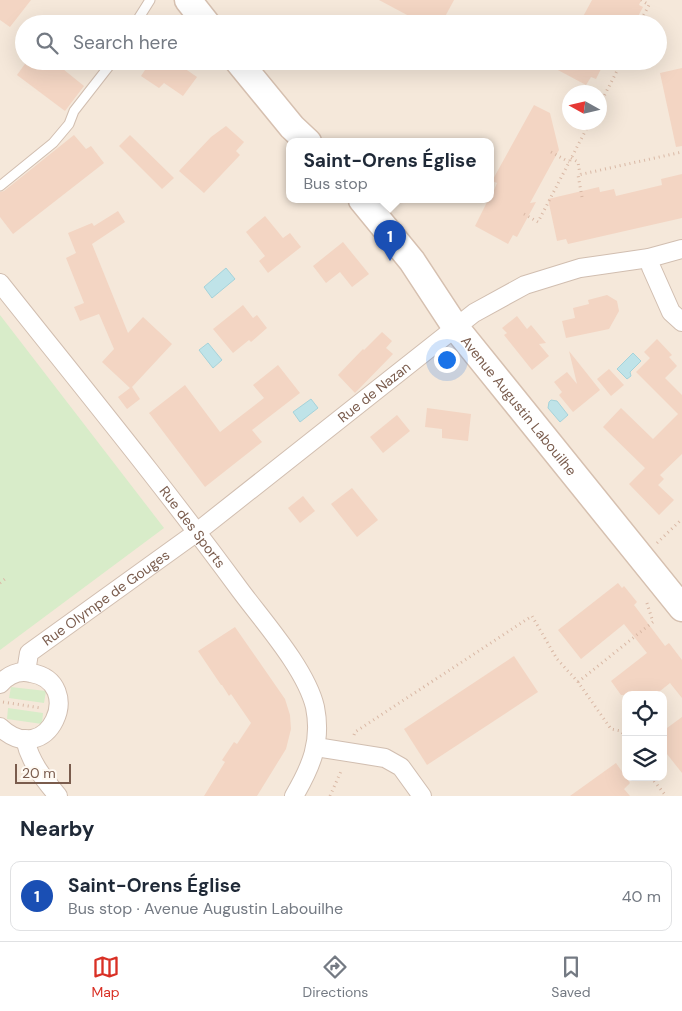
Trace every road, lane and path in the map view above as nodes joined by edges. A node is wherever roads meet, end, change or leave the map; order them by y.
1 (150, 0) edge
2 (188, 0) edge
3 (641, 0) edge
4 (141, 15) edge
5 (200, 15) edge
6 (644, 15) edge
7 (106, 70) edge
8 (245, 70) edge
9 (617, 70) edge
10 (607, 90) edge
11 (586, 130) edge
12 (303, 138) edge
13 (551, 152) dead end
14 (682, 152) edge
15 (570, 160) junction
16 (580, 174) junction
17 (0, 186) edge
18 (582, 197) dead end
19 (364, 203) edge
20 (524, 214) dead end
21 (682, 249) edge
22 (649, 258) junction
23 (0, 283) edge
24 (682, 322) edge
25 (456, 328) junction
26 (682, 519) edge
27 (197, 532) junction
28 (665, 536) dead end
29 (652, 571) junction
30 (5, 579) dead end
31 (0, 583) edge
32 (682, 608) edge
33 (26, 672) junction
34 (578, 682) junction
35 (0, 684) edge
36 (0, 701) edge
37 (59, 711) junction
38 (0, 726) edge
39 (625, 736) edge
40 (25, 739) junction
41 (316, 747) junction
42 (350, 752) junction
43 (654, 781) edge
44 (58, 796) edge
45 (294, 796) edge
46 (330, 796) edge
47 (422, 796) edge
48 (666, 796) edge

1 - 4 lane
2 - 5 street
3 - 6 path
7 - 17 lane
8 - 12 street
9 - 10 path
11 - 15 path
13 - 15 path
14 - 16 path
15 - 16 path
15 - 20 path
16 - 18 path
19 - 25 street, Avenue Augustin Labouilhe
21 - 22 street, Rue de Nazan
22 - 24 street
22 - 25 street, Rue de Nazan
23 - 27 street, Rue des Sports
25 - 27 street, Rue de Nazan
25 - 29 street, Avenue Augustin Labouilhe
26 - 28 path
27 - 33 street, Rue Olympe de Gouges
27 - 41 street, Rue des Sports
29 - 32 street, Avenue Augustin Labouilhe
29 - 34 path
30 - 31 path
33 - 35 street
33 - 37 street
34 - 39 path
34 - 42 path
36 - 37 path
37 - 40 street
38 - 40 street
40 - 44 street
41 - 42 street
41 - 45 street, Rue des Sports
42 - 46 path
42 - 47 street
43 - 48 path

